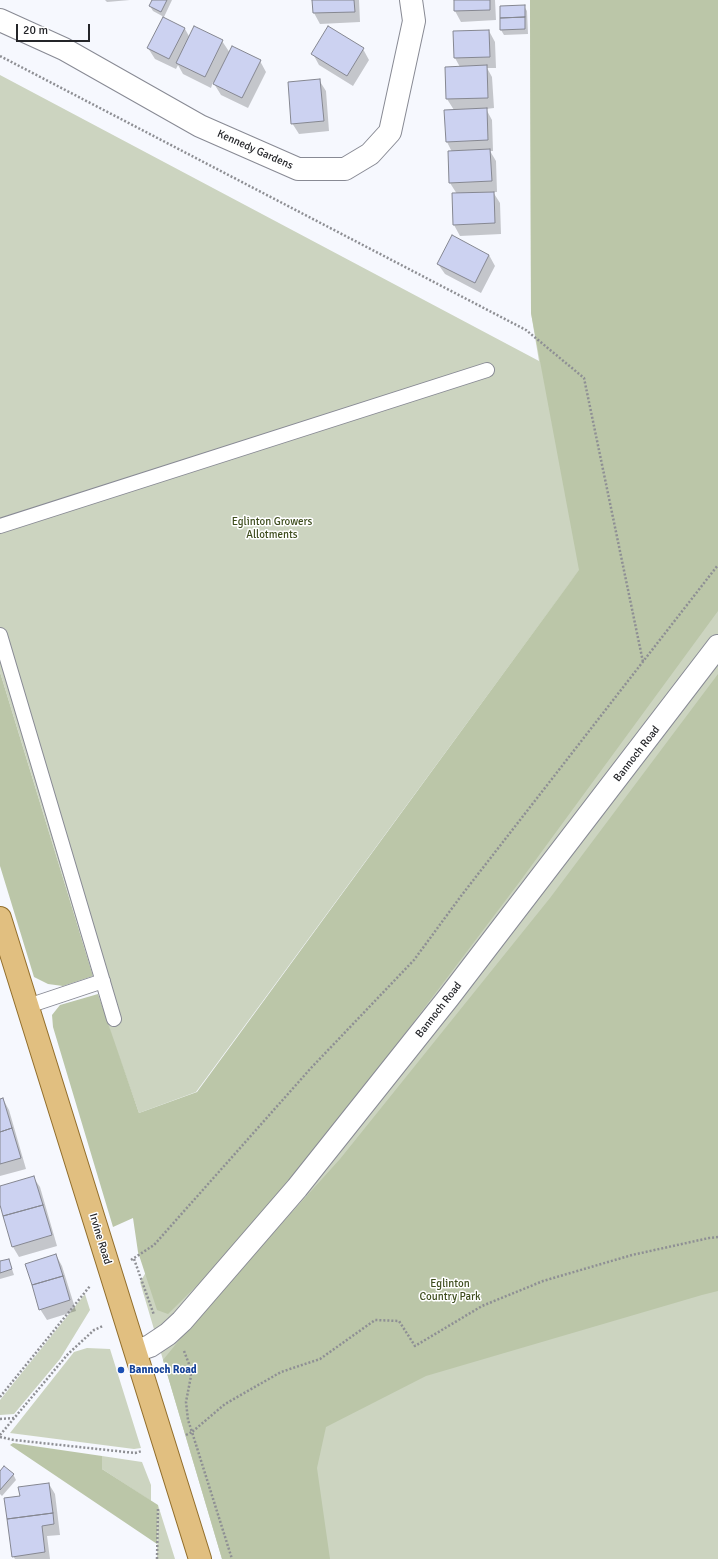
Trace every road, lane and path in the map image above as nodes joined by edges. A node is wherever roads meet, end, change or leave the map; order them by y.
1 (411, 0) edge
2 (0, 20) edge
3 (0, 56) edge
4 (487, 370) dead end
5 (0, 526) edge
6 (718, 565) edge
7 (0, 634) edge
8 (718, 646) edge
9 (643, 662) junction
10 (0, 918) edge
11 (103, 981) junction
12 (28, 1006) junction
13 (114, 1019) dead end
14 (718, 1237) edge
15 (110, 1270) junction
16 (125, 1316) junction
17 (136, 1351) junction
18 (0, 1397) edge
19 (15, 1418) junction
20 (0, 1419) edge
21 (192, 1432) junction
22 (0, 1436) edge
23 (165, 1442) junction
24 (200, 1559) edge
25 (232, 1559) edge

1 - 2 street, Kennedy Gardens
3 - 9 path
4 - 5 lane
6 - 9 path
7 - 11 lane
8 - 17 street, Bannoch Road
9 - 15 path
10 - 12 main road, Irvine Road
11 - 12 lane
11 - 13 lane
12 - 15 main road, Irvine Road
14 - 21 path
15 - 16 main road, Irvine Road
15 - 18 path
16 - 17 main road, Irvine Road
16 - 19 path
17 - 23 main road, Irvine Road
19 - 20 path
19 - 22 path
21 - 23 path
21 - 25 path
22 - 23 path
23 - 24 main road, Irvine Road

